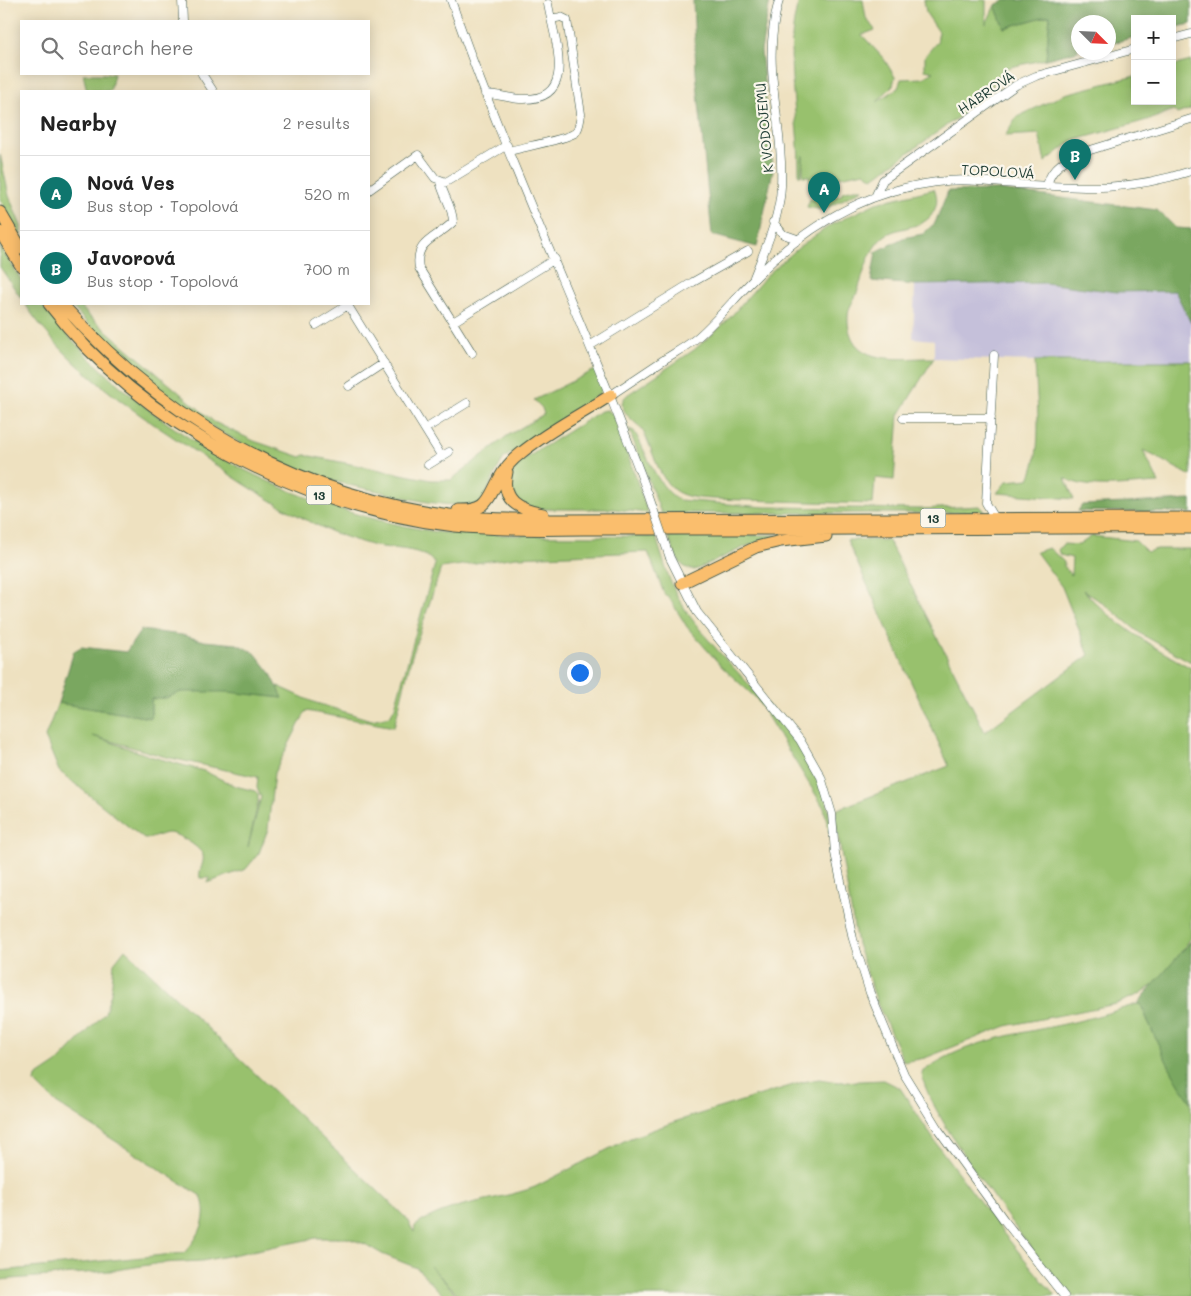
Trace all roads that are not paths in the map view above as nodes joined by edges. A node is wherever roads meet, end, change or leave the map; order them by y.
1 (182, 0) edge
2 (451, 0) edge
3 (779, 0) edge
4 (548, 4) dead end
5 (550, 18) junction
6 (183, 20) edge
7 (1191, 34) edge
8 (1176, 38) edge
9 (1131, 50) edge
10 (203, 75) edge
11 (212, 90) edge
12 (486, 94) junction
13 (1191, 119) edge
14 (508, 148) junction
15 (1191, 171) edge
16 (440, 181) junction
17 (1047, 186) junction
18 (370, 189) edge
19 (875, 197) junction
20 (0, 212) edge
21 (773, 222) junction
22 (0, 232) edge
23 (796, 239) junction
24 (20, 246) edge
25 (748, 251) dead end
26 (555, 259) junction
27 (20, 264) edge
28 (753, 280) junction
29 (50, 305) edge
30 (63, 305) edge
31 (346, 305) edge
32 (348, 305) edge
33 (453, 322) junction
34 (316, 325) dead end
35 (591, 345) junction
36 (472, 353) dead end
37 (994, 354) dead end
38 (384, 364) junction
39 (349, 386) dead end
40 (611, 395) junction
41 (467, 403) dead end
42 (903, 418) dead end
43 (991, 418) junction
44 (425, 429) junction
45 (428, 466) dead end
46 (508, 467) junction
47 (322, 485) junction
48 (995, 518) junction
49 (1191, 518) edge
50 (642, 519) junction
51 (1191, 528) edge
52 (874, 530) junction
53 (682, 583) junction
54 (1064, 1296) edge

1 - 6 street
2 - 12 street
3 - 21 street, K VODOJEMU
4 - 5 street
5 - 12 street
5 - 14 street
7 - 8 street
9 - 19 street, HABROVÁ
10 - 11 street
12 - 14 street
13 - 17 street
14 - 16 street
14 - 26 street
15 - 17 street, TOPOLOVÁ
16 - 18 street
16 - 33 street
17 - 19 street, TOPOLOVÁ
19 - 23 street, TOPOLOVÁ
20 - 24 highway
21 - 23 street
21 - 28 street, K VODOJEMU
22 - 27 highway
23 - 28 street, TOPOLOVÁ
25 - 35 street
26 - 33 street
26 - 35 street
28 - 40 street, TOPOLOVÁ
29 - 52 highway, 13
30 - 47 highway, 13
31 - 34 street
32 - 38 street
33 - 36 street
35 - 40 street
37 - 43 street
38 - 39 street
38 - 44 street
40 - 46 highway
40 - 53 street, bridge
41 - 44 street
42 - 43 street
43 - 48 street
44 - 45 street
46 - 47 highway
46 - 50 highway
47 - 50 highway, 13
48 - 49 highway, 13
48 - 50 highway, 13
51 - 52 highway, 13
52 - 53 highway
53 - 54 street

